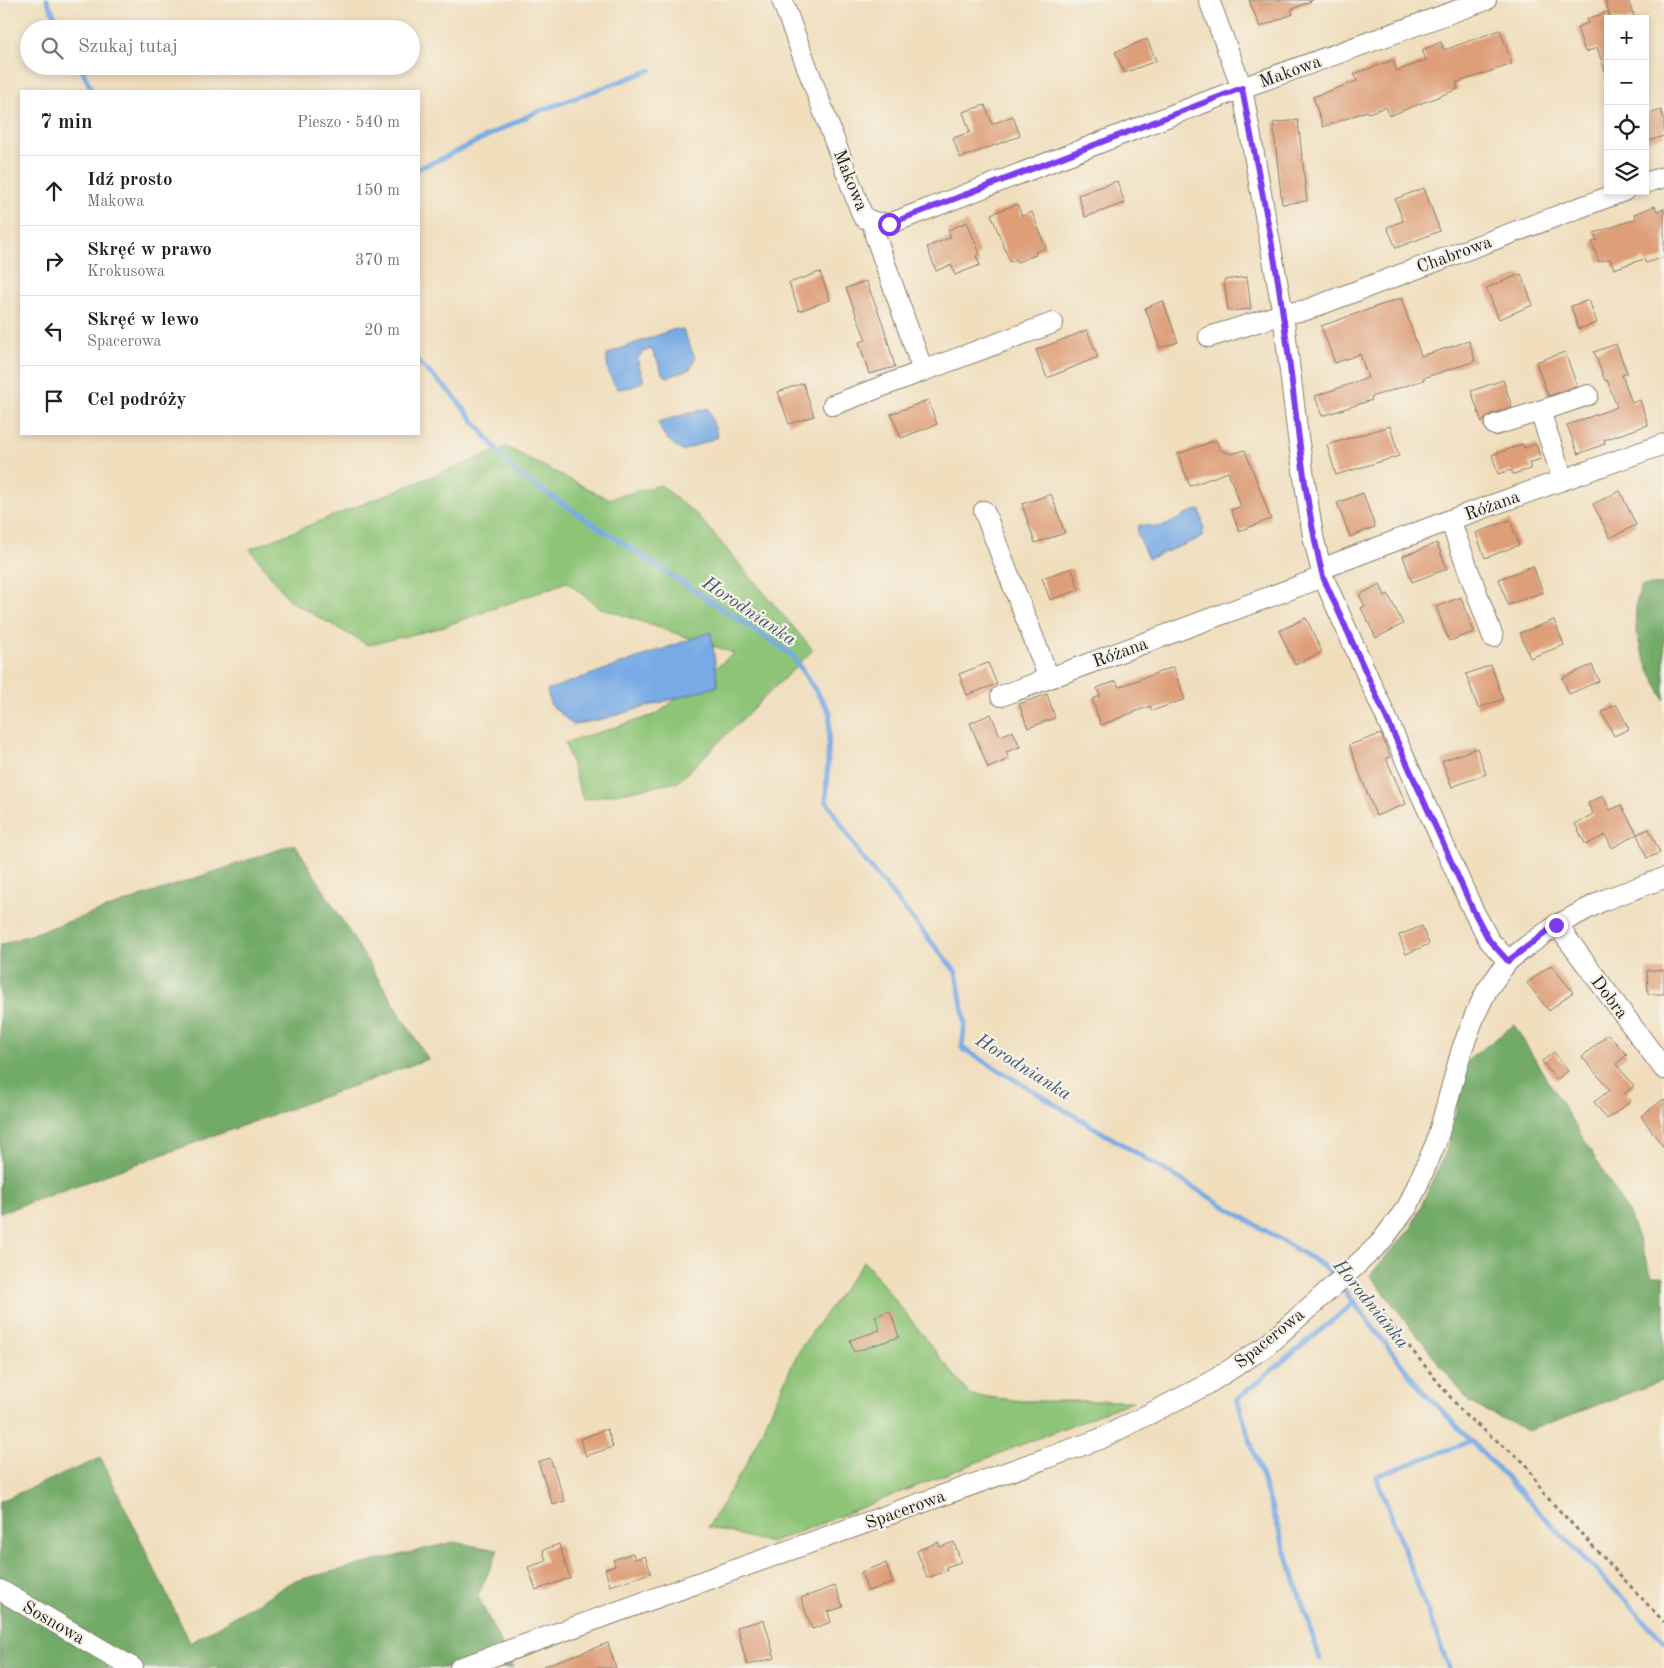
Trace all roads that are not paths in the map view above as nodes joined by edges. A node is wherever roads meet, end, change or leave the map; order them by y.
1 (782, 0) edge
2 (1209, 0) edge
3 (1486, 0) edge
4 (1242, 88) junction
5 (1664, 176) edge
6 (1649, 182) edge
7 (1613, 195) edge
8 (873, 222) junction
9 (1283, 314) junction
10 (1053, 324) dead end
11 (1209, 337) dead end
12 (923, 371) junction
13 (1588, 395) dead end
14 (833, 405) dead end
15 (1540, 411) junction
16 (1495, 425) dead end
17 (1664, 444) edge
18 (1563, 480) junction
19 (984, 511) dead end
20 (1450, 520) junction
21 (1322, 573) junction
22 (1493, 637) dead end
23 (1049, 678) junction
24 (1001, 696) dead end
25 (1664, 878) edge
26 (1556, 925) junction
27 (1508, 961) junction
28 (1664, 1069) edge
29 (0, 1590) edge
30 (133, 1668) edge
31 (460, 1668) edge

1 - 8 street, Makowa
2 - 4 street
3 - 4 street, Makowa
4 - 8 street, Makowa
4 - 9 street
5 - 6 street
7 - 9 street, Chabrowa
8 - 12 street
9 - 11 street, Chabrowa
9 - 21 street
10 - 12 street
12 - 14 street
13 - 15 street
15 - 16 street
15 - 18 street
17 - 18 street, Różana
18 - 20 street, Różana
19 - 23 street
20 - 21 street, Różana
20 - 22 street
21 - 23 street, Różana
21 - 27 street
23 - 24 street, Różana
25 - 26 street
26 - 27 street
26 - 28 street, Dobra
27 - 31 street, Spacerowa
29 - 30 street, Sosnowa

